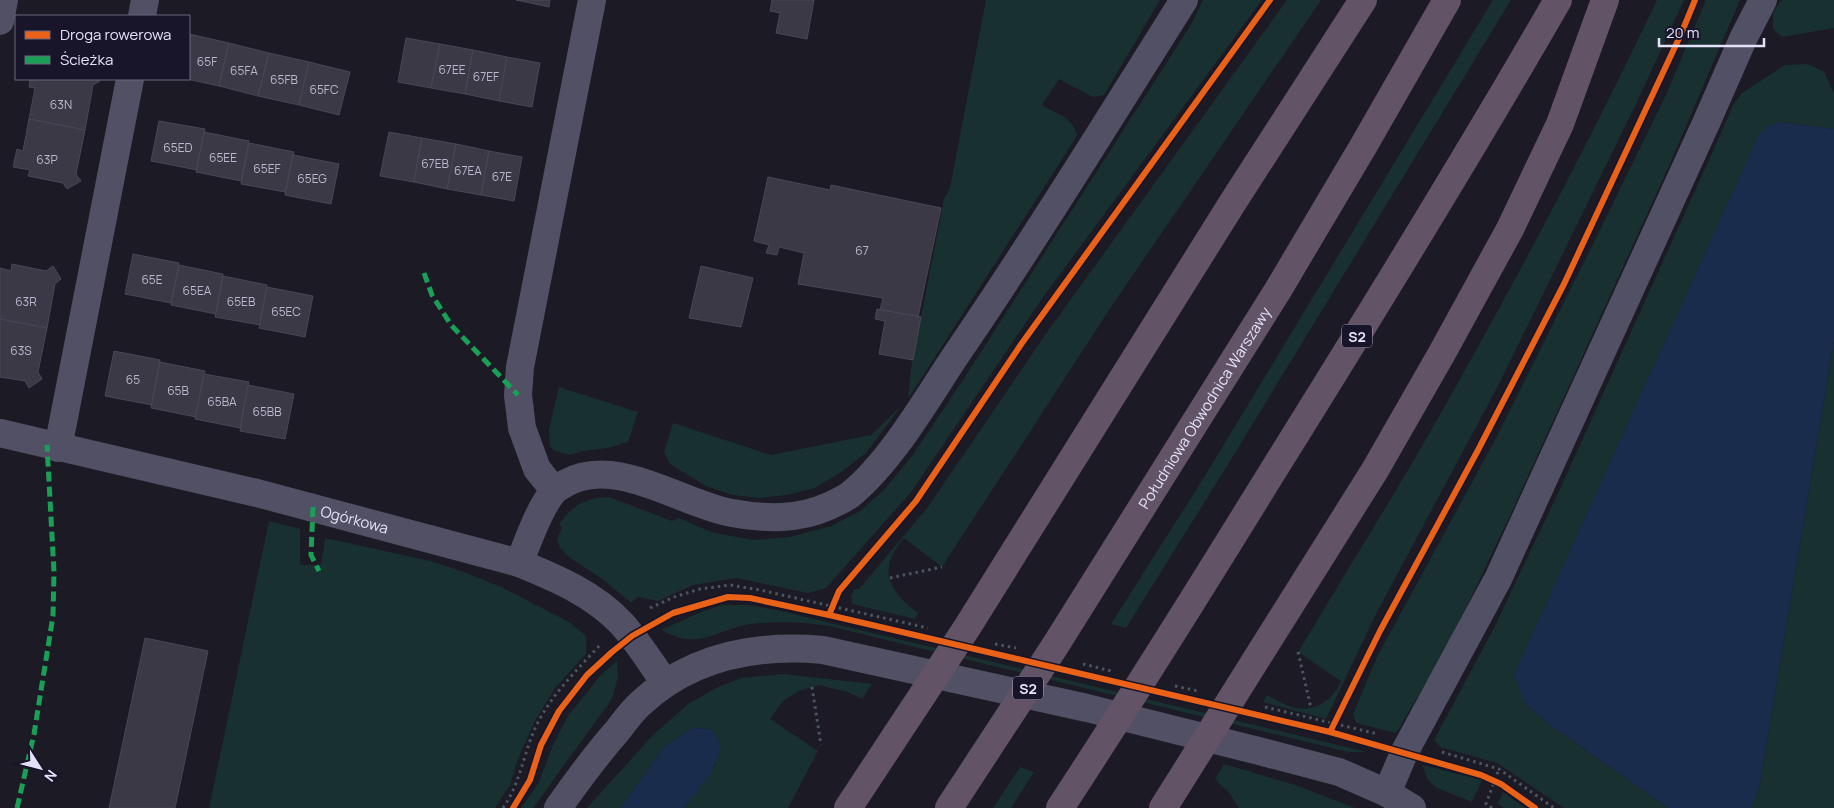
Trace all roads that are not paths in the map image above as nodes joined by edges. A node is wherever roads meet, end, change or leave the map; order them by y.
1 (4, 0) edge
2 (145, 0) edge
3 (592, 0) edge
4 (1184, 0) edge
5 (1363, 0) edge
6 (1447, 0) edge
7 (1558, 0) edge
8 (1606, 0) edge
9 (1763, 0) edge
10 (142, 15) edge
11 (0, 21) edge
12 (130, 80) edge
13 (0, 433) edge
14 (58, 448) junction
15 (554, 490) junction
16 (519, 563) junction
17 (665, 683) junction
18 (1387, 793) junction
19 (558, 808) edge
20 (848, 808) edge
21 (949, 808) edge
22 (1060, 808) edge
23 (1163, 808) edge
24 (1412, 808) edge

1 - 11 street
2 - 10 street
3 - 15 street
4 - 15 street
5 - 20 highway
6 - 21 highway, Południowa Obwodnica Warszawy / S2
7 - 22 highway, S2
8 - 23 highway
9 - 18 street
12 - 14 street
13 - 14 street, Ogórkowa
14 - 16 street, Ogórkowa
15 - 16 street
16 - 17 street, Ogórkowa
17 - 18 street
17 - 19 street
18 - 24 street

